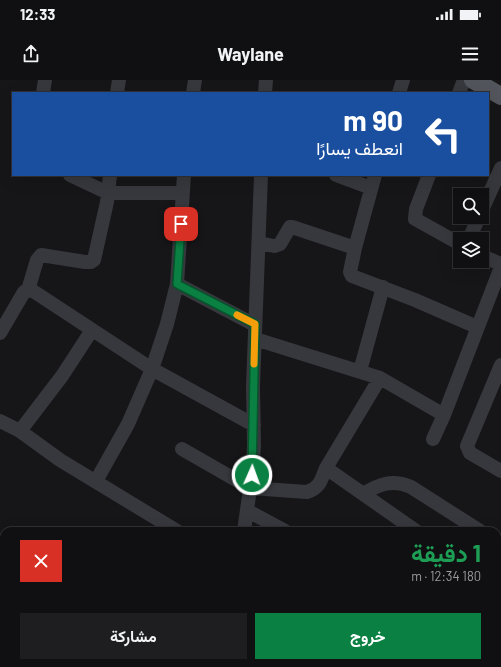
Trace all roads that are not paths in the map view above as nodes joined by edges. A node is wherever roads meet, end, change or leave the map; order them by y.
1 (45, 80) edge
2 (119, 80) edge
3 (194, 80) edge
4 (266, 80) edge
5 (403, 80) edge
6 (464, 80) edge
7 (473, 80) edge
8 (43, 92) edge
9 (117, 92) edge
10 (193, 92) edge
11 (265, 92) edge
12 (399, 92) edge
13 (459, 92) edge
14 (501, 96) edge
15 (501, 168) edge
16 (72, 176) edge
17 (110, 176) edge
18 (184, 176) edge
19 (261, 176) edge
20 (342, 176) edge
21 (429, 176) edge
22 (373, 181) edge
23 (108, 192) junction
24 (182, 194) junction
25 (489, 195) edge
26 (453, 240) edge
27 (259, 243) junction
28 (355, 248) junction
29 (489, 260) edge
30 (501, 266) edge
31 (177, 284) junction
32 (383, 287) junction
33 (28, 290) junction
34 (255, 324) junction
35 (477, 327) junction
36 (92, 330) junction
37 (0, 332) edge
38 (255, 339) junction
39 (501, 365) edge
40 (152, 369) junction
41 (360, 371) junction
42 (380, 378) junction
43 (444, 415) junction
44 (0, 421) edge
45 (254, 425) junction
46 (20, 431) junction
47 (433, 439) dead end
48 (182, 449) dead end
49 (499, 467) edge
50 (326, 468) junction
51 (96, 481) junction
52 (250, 488) junction
53 (363, 494) junction
54 (248, 511) junction
55 (171, 527) edge
56 (245, 527) edge
57 (278, 527) edge
58 (410, 527) edge
59 (474, 527) edge

1 - 8 street
2 - 9 street
3 - 10 street
4 - 11 street
5 - 12 street
6 - 13 street
7 - 14 main road
15 - 25 street
16 - 23 street
17 - 23 street
18 - 24 street
19 - 27 street
20 - 22 street
21 - 26 street
22 - 28 street
23 - 24 street
23 - 33 street
24 - 31 street
27 - 28 street
27 - 34 street
28 - 32 street
29 - 30 street
30 - 35 street
31 - 34 street
31 - 40 street
32 - 35 street
32 - 41 street
33 - 36 street
33 - 37 street
34 - 38 street
35 - 43 street
36 - 40 street
36 - 46 street
38 - 41 street
38 - 45 street
39 - 49 street
40 - 45 street
40 - 51 street
41 - 42 street
42 - 43 street
42 - 50 street
43 - 47 street
44 - 46 street
45 - 52 street
46 - 51 street
48 - 52 street
50 - 52 street
50 - 53 street
51 - 55 street
52 - 54 street
53 - 58 street
53 - 59 street
54 - 56 street
54 - 57 street

